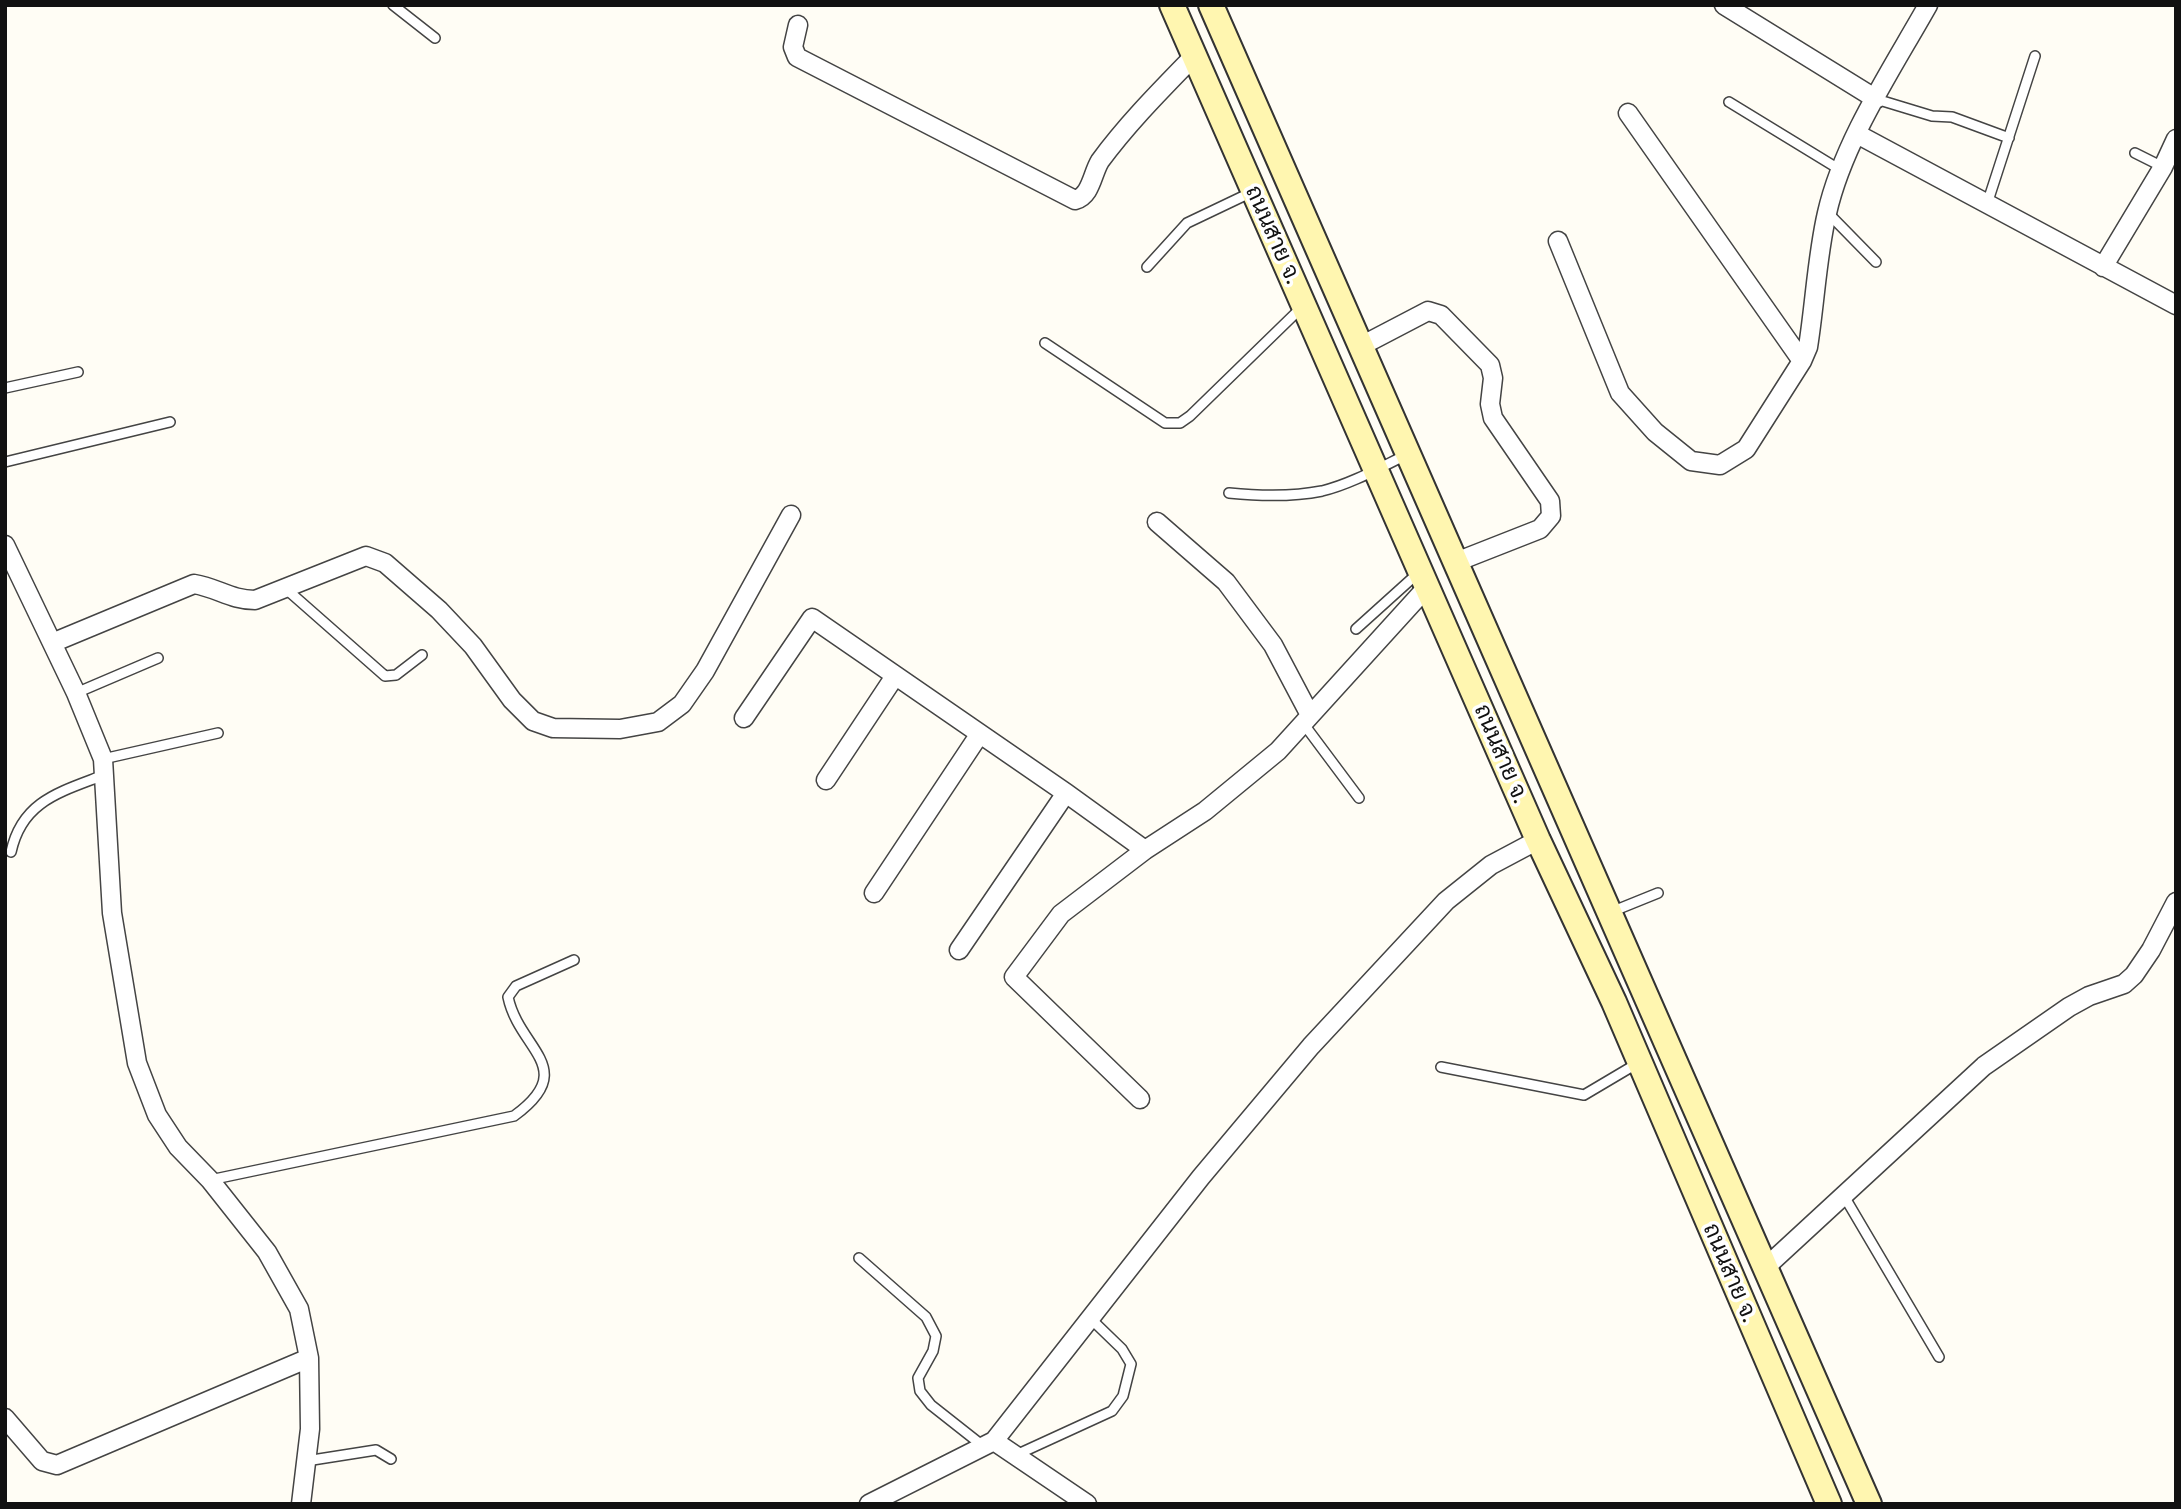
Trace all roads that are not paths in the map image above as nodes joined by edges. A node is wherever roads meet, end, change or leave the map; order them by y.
1 (393, 5) edge
2 (1172, 5) edge
3 (1211, 5) edge
4 (1724, 5) edge
5 (1928, 5) edge
6 (798, 25) dead end
7 (435, 38) dead end
8 (1194, 56) junction
9 (2035, 56) dead end
10 (1876, 99) junction
11 (1729, 102) dead end
12 (1628, 113) dead end
13 (1857, 134) junction
14 (2009, 138) junction
15 (2176, 139) edge
16 (2135, 153) dead end
17 (2163, 167) junction
18 (1842, 171) junction
19 (1254, 191) junction
20 (1986, 204) junction
21 (1827, 212) junction
22 (1558, 241) dead end
23 (1876, 262) dead end
24 (1147, 267) dead end
25 (2102, 267) junction
26 (1304, 305) junction
27 (2176, 305) edge
28 (1045, 343) dead end
29 (1361, 346) junction
30 (1802, 361) junction
31 (78, 372) dead end
32 (5, 388) edge
33 (170, 422) dead end
34 (1409, 453) junction
35 (5, 462) edge
36 (1377, 470) junction
37 (1229, 493) dead end
38 (791, 515) dead end
39 (1157, 522) dead end
40 (5, 545) edge
41 (1456, 562) junction
42 (1424, 578) junction
43 (285, 588) junction
44 (1356, 629) dead end
45 (52, 643) junction
46 (422, 655) dead end
47 (158, 658) dead end
48 (895, 676) junction
49 (76, 693) junction
50 (744, 718) dead end
51 (1307, 719) junction
52 (218, 733) dead end
53 (979, 735) junction
54 (104, 767) junction
55 (826, 780) dead end
56 (1066, 793) junction
57 (1359, 798) dead end
58 (1538, 840) junction
59 (1144, 850) junction
60 (11, 852) dead end
61 (874, 893) dead end
62 (1658, 893) dead end
63 (2176, 902) edge
64 (1611, 912) junction
65 (959, 950) dead end
66 (575, 960) dead end
67 (1639, 1062) junction
68 (1441, 1067) dead end
69 (1140, 1099) dead end
70 (211, 1180) junction
71 (1844, 1196) junction
72 (859, 1258) dead end
73 (1766, 1267) junction
74 (1090, 1318) junction
75 (1939, 1357) dead end
76 (309, 1358) junction
77 (5, 1418) edge
78 (988, 1443) junction
79 (1016, 1455) junction
80 (391, 1459) dead end
81 (306, 1461) junction
82 (301, 1504) edge
83 (869, 1504) edge
84 (1087, 1504) edge
85 (1829, 1504) edge
86 (1869, 1504) edge

1 - 7 lane
2 - 8 main road, ถนนสาย จ.
3 - 29 main road, ถนนสาย จ.
4 - 10 street
5 - 10 street
6 - 8 street
8 - 19 main road, ถนนสาย จ.
9 - 14 lane
10 - 13 street
10 - 14 lane
11 - 18 lane
12 - 30 street
13 - 18 street
13 - 20 street
14 - 20 lane
15 - 17 street
16 - 17 lane
17 - 25 street
18 - 21 street
19 - 24 lane
19 - 26 main road, ถนนสาย จ.
20 - 25 street
21 - 23 lane
21 - 30 street
22 - 30 street
25 - 27 street
26 - 28 lane
26 - 36 main road, ถนนสาย จ.
29 - 34 main road, ถนนสาย จ.
29 - 41 street
31 - 32 lane
33 - 35 lane
34 - 36 lane
34 - 41 main road, ถนนสาย จ.
36 - 37 lane
36 - 42 main road, ถนนสาย จ.
38 - 43 street
39 - 51 street
40 - 45 street
41 - 64 main road, ถนนสาย จ.
42 - 44 lane
42 - 51 street
42 - 58 main road, ถนนสาย จ.
43 - 45 street
43 - 46 lane
45 - 49 street
47 - 49 lane
48 - 50 street
48 - 53 street
48 - 55 street
49 - 54 street
51 - 57 lane
51 - 59 street
52 - 54 lane
53 - 56 street
53 - 61 street
54 - 60 lane
54 - 70 street
56 - 59 street
56 - 65 street
58 - 67 main road, ถนนสาย จ.
58 - 74 street
59 - 69 street
62 - 64 lane
63 - 71 street
64 - 73 main road, ถนนสาย จ.
66 - 70 lane
67 - 68 lane
67 - 85 main road, ถนนสาย จ.
70 - 76 street
71 - 73 street
71 - 75 lane
72 - 78 lane
73 - 86 main road, ถนนสาย จ.
74 - 78 street
74 - 79 lane
76 - 77 street
76 - 81 street
78 - 79 street
78 - 83 street
79 - 84 street
80 - 81 lane
81 - 82 street

